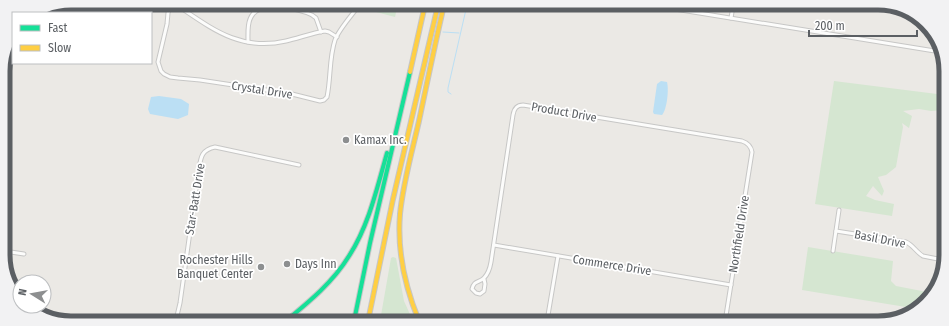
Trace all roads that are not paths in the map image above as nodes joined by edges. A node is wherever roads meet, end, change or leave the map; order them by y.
1 (169, 10) edge
2 (184, 10) edge
3 (258, 10) edge
4 (293, 10) edge
5 (356, 10) edge
6 (424, 10) edge
7 (437, 10) edge
8 (443, 10) edge
9 (677, 10) edge
10 (732, 10) edge
11 (731, 18) junction
12 (320, 32) junction
13 (337, 37) junction
14 (248, 42) junction
15 (935, 51) edge
16 (399, 114) junction
17 (749, 145) joint
18 (299, 164) dead end
19 (839, 210) dead end
20 (836, 231) junction
21 (494, 245) junction
22 (833, 251) dead end
23 (10, 253) edge
24 (24, 254) dead end
25 (558, 256) junction
26 (938, 259) edge
27 (484, 278) junction
28 (731, 285) junction
29 (177, 316) edge
30 (292, 316) edge
31 (355, 316) edge
32 (369, 316) edge
33 (418, 316) edge
34 (549, 316) edge
35 (726, 316) edge

1 - 13 street, Crystal Drive
2 - 14 street
3 - 14 street
4 - 12 street
5 - 13 street
6 - 16 highway
7 - 32 highway
8 - 33 highway
9 - 11 street
10 - 11 street
11 - 15 street
12 - 13 street
12 - 14 street
16 - 30 highway
16 - 31 highway
17 - 21 street, Product Drive
17 - 28 street, Northfield Drive
18 - 29 street, Star-Batt Drive
19 - 20 street
20 - 22 street
20 - 26 street, Basil Drive
21 - 25 street, Commerce Drive
21 - 27 street
23 - 24 street
25 - 28 street, Commerce Drive
25 - 34 street
27 - 27 street
28 - 35 street, Northfield Drive

